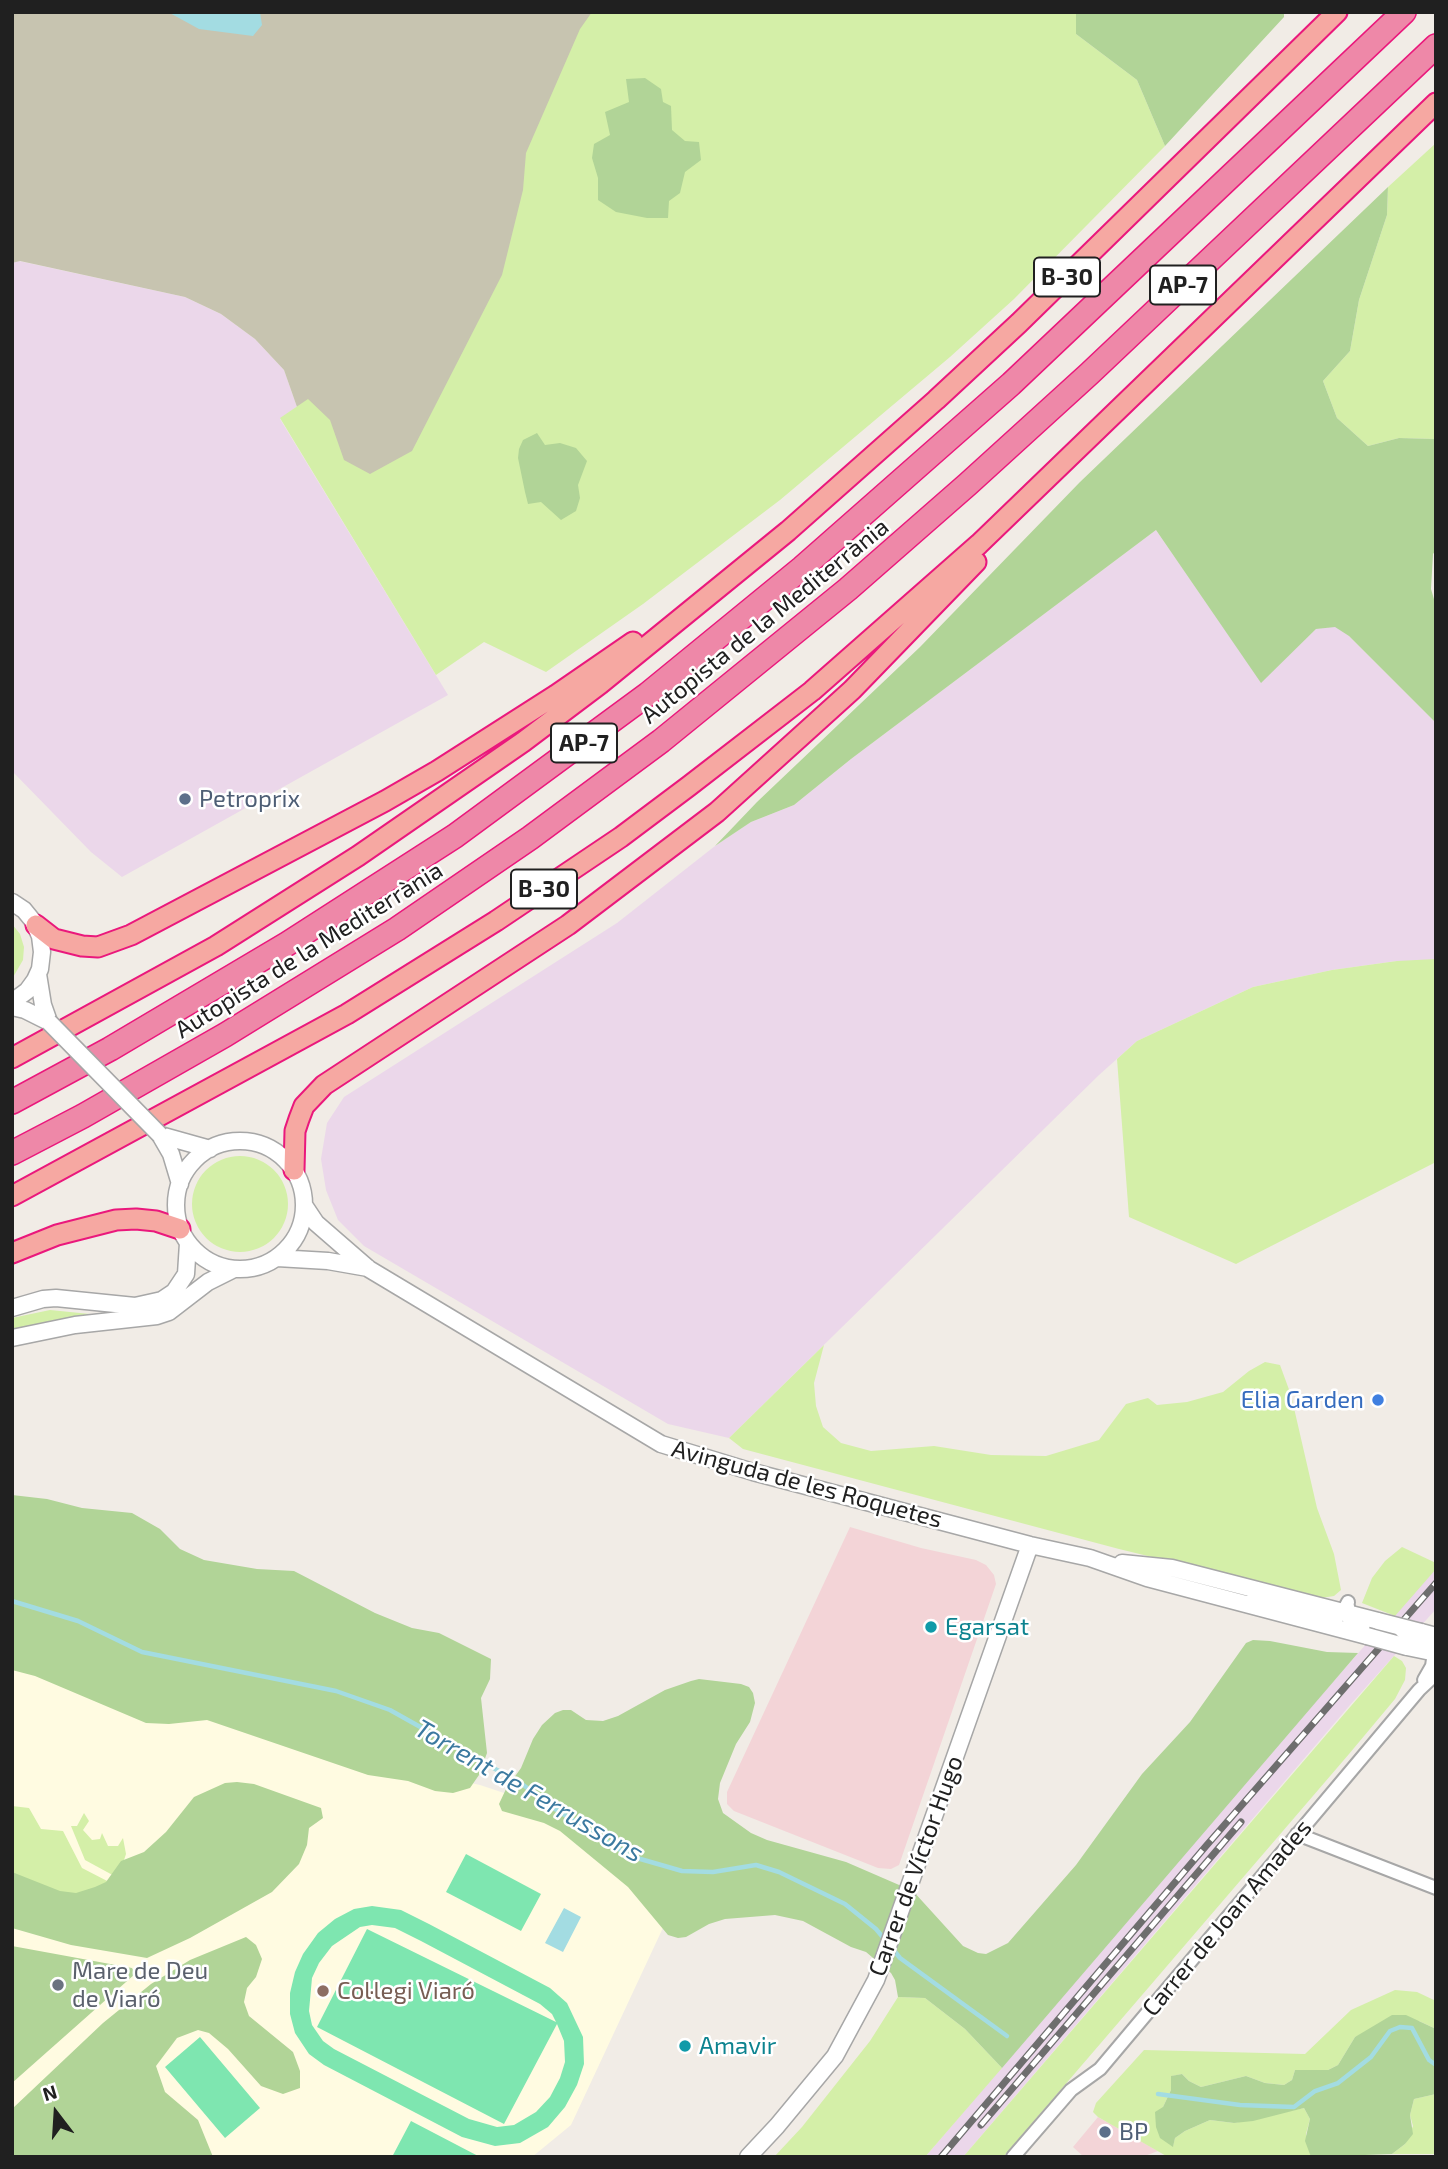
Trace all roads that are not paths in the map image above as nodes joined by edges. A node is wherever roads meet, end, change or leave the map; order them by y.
1 (1336, 12) edge
2 (1404, 12) edge
3 (1436, 46) edge
4 (1436, 103) edge
5 (1021, 504) junction
6 (788, 531) junction
7 (12, 902) edge
8 (36, 925) junction
9 (38, 974) junction
10 (12, 1004) edge
11 (49, 1023) junction
12 (12, 1058) edge
13 (12, 1102) edge
14 (160, 1135) junction
15 (210, 1149) junction
16 (12, 1153) edge
17 (294, 1170) junction
18 (180, 1184) junction
19 (12, 1196) edge
20 (304, 1205) junction
21 (184, 1236) junction
22 (12, 1253) edge
23 (277, 1258) junction
24 (234, 1269) junction
25 (369, 1269) junction
26 (12, 1308) edge
27 (12, 1338) edge
28 (1030, 1545) junction
29 (1099, 1561) junction
30 (1241, 1603) junction
31 (1345, 1613) junction
32 (1371, 1629) junction
33 (1420, 1639) edge
34 (1435, 1653) edge
35 (1436, 1674) edge
36 (1419, 1690) junction
37 (1297, 1834) junction
38 (1436, 1888) edge
39 (1028, 2139) junction
40 (748, 2157) edge
41 (1013, 2157) edge
42 (1022, 2157) edge

1 - 6 highway, B-30
2 - 13 highway, Autopista de la Mediterrània / AP-7
3 - 16 highway, Autopista de la Mediterrània / AP-7
4 - 5 highway, B-30
5 - 17 highway
5 - 19 highway, B-30
6 - 8 highway, B-30
6 - 12 highway, B-30
7 - 8 street
8 - 9 street
9 - 10 street
9 - 11 street
10 - 11 street
11 - 14 street, bridge
14 - 15 street
14 - 18 street
15 - 17 street
15 - 18 street
17 - 20 street
18 - 21 street
20 - 23 street
20 - 25 street, Avinguda de les Roquetes
21 - 22 highway
21 - 24 street
21 - 26 street
23 - 24 street
23 - 25 street, Avinguda de les Roquetes
24 - 27 street
25 - 28 street, Avinguda de les Roquetes
28 - 29 street, Avinguda de les Roquetes
28 - 40 street, Carrer de Víctor Hugo
29 - 30 street, Avinguda de les Roquetes
29 - 31 street
30 - 31 street, Avinguda de les Roquetes
30 - 32 street, Avinguda de les Roquetes
31 - 32 street
32 - 33 street, Avinguda de les Roquetes, bridge
32 - 33 street, Avinguda de les Roquetes, bridge
33 - 34 street, Avinguda de les Roquetes
34 - 36 street, Carrer de Joan Amades
35 - 36 street, Carrer de Joan Amades
36 - 37 street, Carrer de Joan Amades
37 - 38 street
37 - 39 street, Carrer de Joan Amades
39 - 41 street, Carrer de Joan Amades
39 - 42 street, Carrer de Joan Amades

